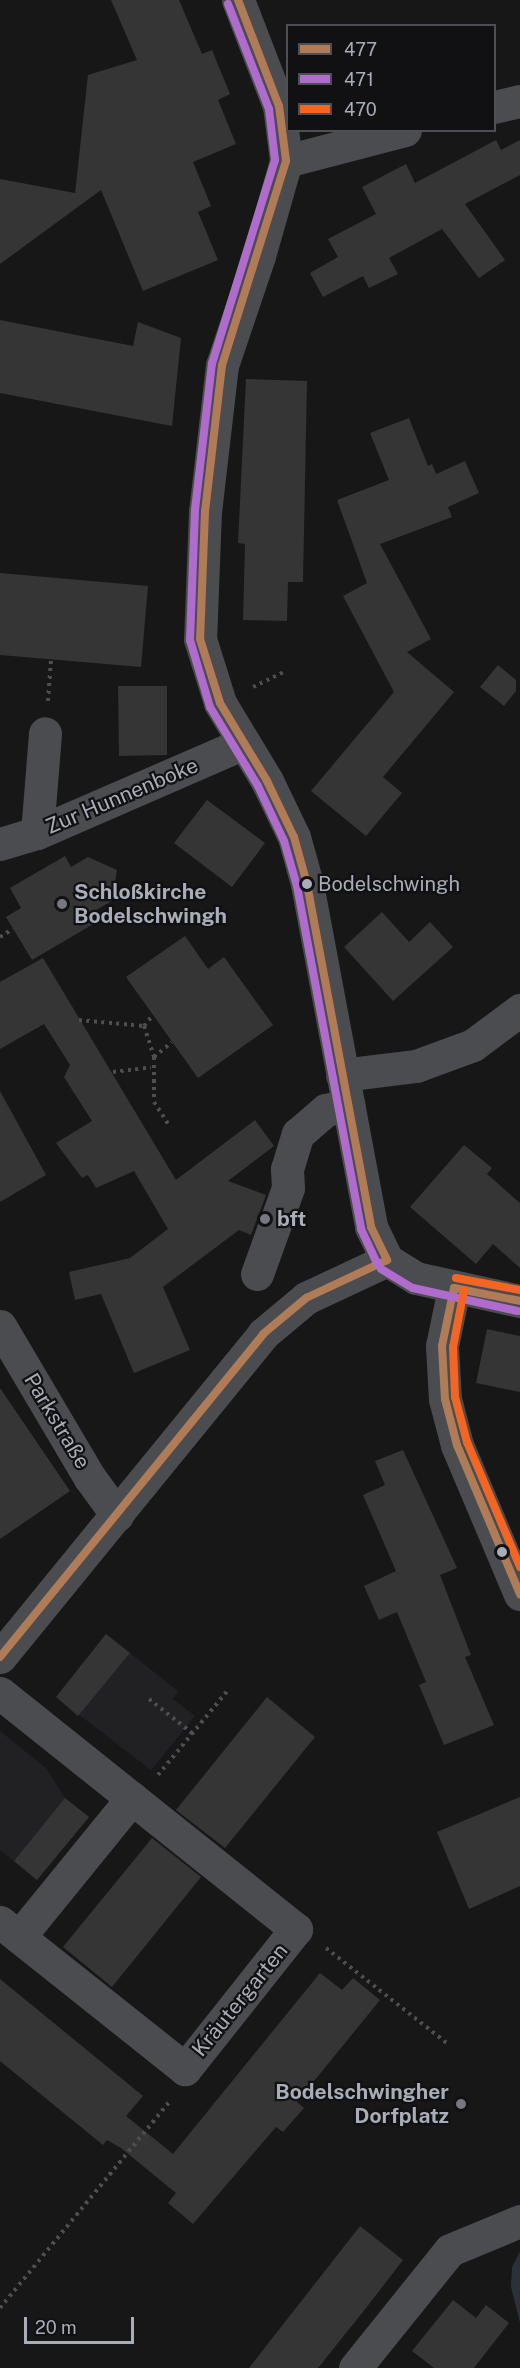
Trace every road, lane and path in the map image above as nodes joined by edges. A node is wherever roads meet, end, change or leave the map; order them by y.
1 (238, 0) edge
2 (520, 101) edge
3 (496, 107) edge
4 (397, 132) edge
5 (286, 161) junction
6 (285, 671) dead end
7 (257, 685) dead end
8 (45, 733) dead end
9 (242, 744) junction
10 (37, 833) junction
11 (0, 844) edge
12 (13, 929) dead end
13 (0, 937) edge
14 (520, 1010) edge
15 (153, 1015) dead end
16 (80, 1020) dead end
17 (144, 1026) junction
18 (172, 1042) dead end
19 (154, 1057) junction
20 (152, 1067) junction
21 (113, 1072) dead end
22 (345, 1090) junction
23 (170, 1127) dead end
24 (387, 1260) junction
25 (454, 1288) junction
26 (520, 1301) edge
27 (290, 1309) junction
28 (0, 1326) edge
29 (117, 1515) junction
30 (520, 1594) edge
31 (0, 1658) edge
32 (228, 1690) dead end
33 (0, 1693) edge
34 (149, 1699) dead end
35 (192, 1733) junction
36 (134, 1800) junction
37 (297, 1929) junction
38 (9, 1930) edge
39 (448, 2044) dead end
40 (185, 2069) junction
41 (520, 2221) edge
42 (0, 2308) edge
43 (355, 2368) edge

1 - 5 street
2 - 3 street
4 - 5 street
5 - 9 street
6 - 7 path
8 - 10 street
9 - 10 street, Zur Hunnenboke
9 - 22 street
10 - 11 street, Zur Hunnenboke
12 - 13 path
14 - 22 street
15 - 17 path
16 - 17 path
17 - 19 path
18 - 19 path
19 - 20 path
20 - 21 path
20 - 23 path
22 - 24 street
22 - 27 street
24 - 25 street
24 - 27 street
25 - 26 street
25 - 30 street
27 - 29 street
28 - 29 street, Parkstraße
29 - 31 street
32 - 35 path
33 - 36 street, Kräutergarten
34 - 35 path
35 - 36 path
36 - 37 street, Kräutergarten
36 - 38 street, Kräutergarten
37 - 39 path
37 - 40 street, Kräutergarten
38 - 40 street, Kräutergarten
40 - 42 path
41 - 43 street

